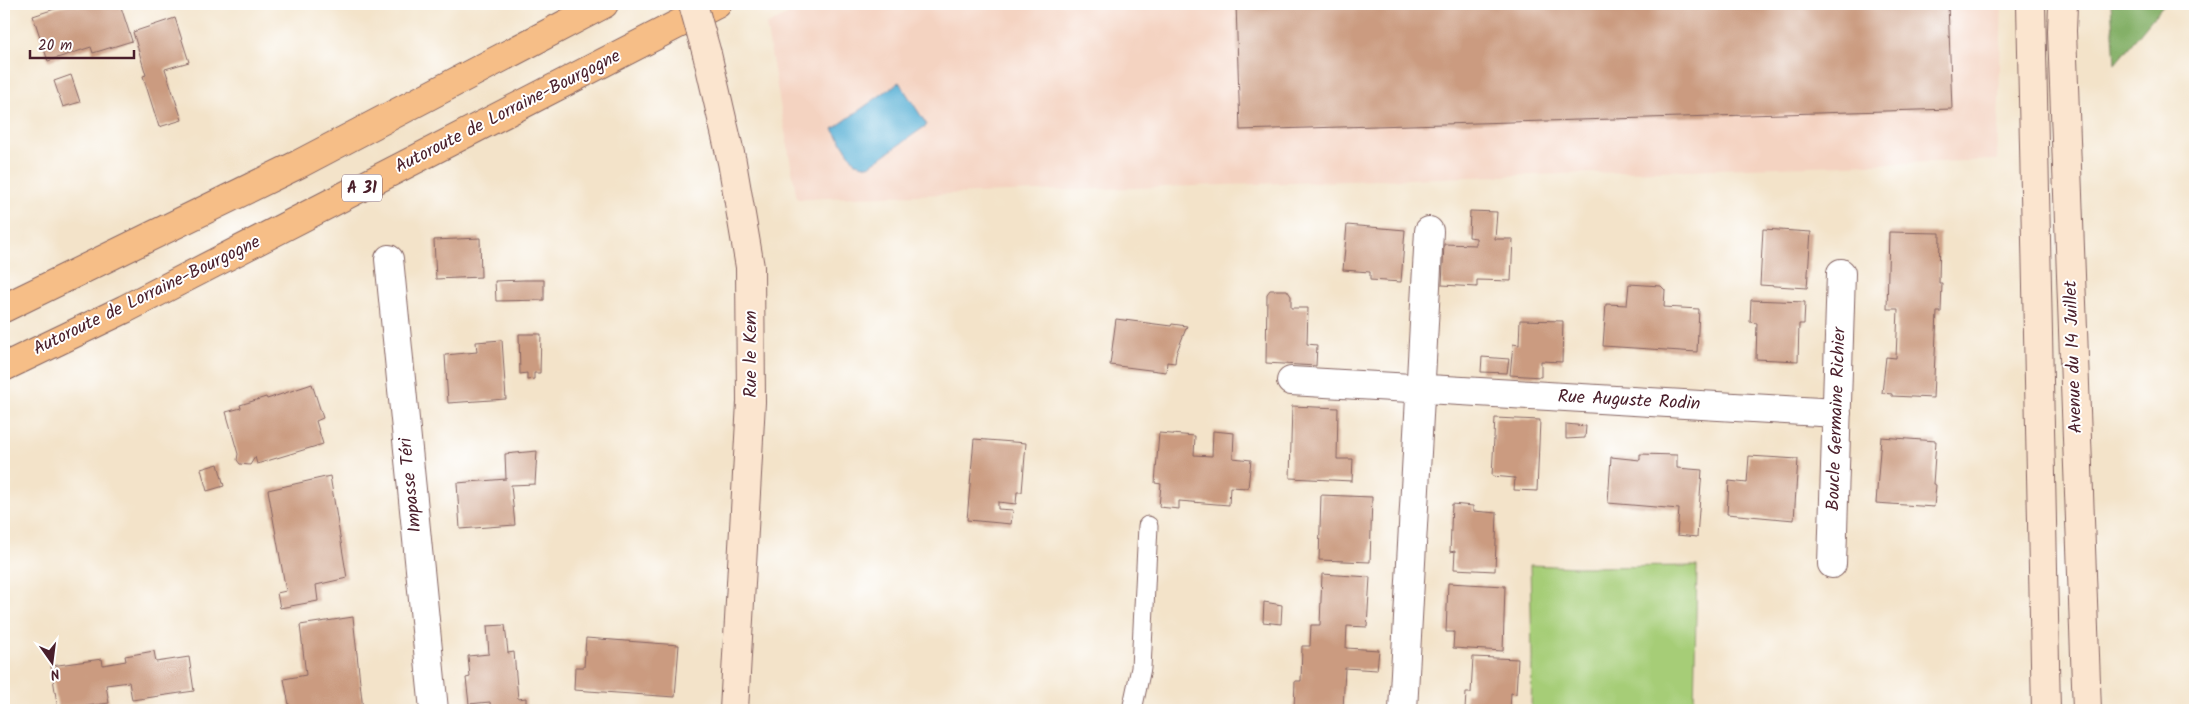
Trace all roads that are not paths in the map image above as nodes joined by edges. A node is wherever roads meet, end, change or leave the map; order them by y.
1 (604, 4) edge
2 (693, 4) edge
3 (717, 4) edge
4 (2031, 4) edge
5 (2062, 4) edge
6 (1429, 231) dead end
7 (389, 259) dead end
8 (1841, 273) dead end
9 (4, 308) edge
10 (4, 367) edge
11 (1291, 381) dead end
12 (1421, 389) junction
13 (1837, 414) junction
14 (1148, 526) dead end
15 (1832, 564) dead end
16 (434, 710) edge
17 (734, 710) edge
18 (1132, 710) edge
19 (1402, 710) edge
20 (2046, 710) edge
21 (2087, 710) edge

1 - 9 highway
2 - 17 main road, Rue le Kem, bridge
3 - 10 highway, Autoroute de Lorraine-Bourgogne / A 31
4 - 20 main road, Avenue du 14 Juillet
5 - 21 main road, Avenue du 14 Juillet
6 - 12 street
7 - 16 street, Impasse Téri
8 - 13 street, Boucle Germaine Richier
11 - 12 street, Rue Auguste Rodin
12 - 13 street, Rue Auguste Rodin
12 - 19 street
13 - 15 street, Boucle Germaine Richier
14 - 18 lane

